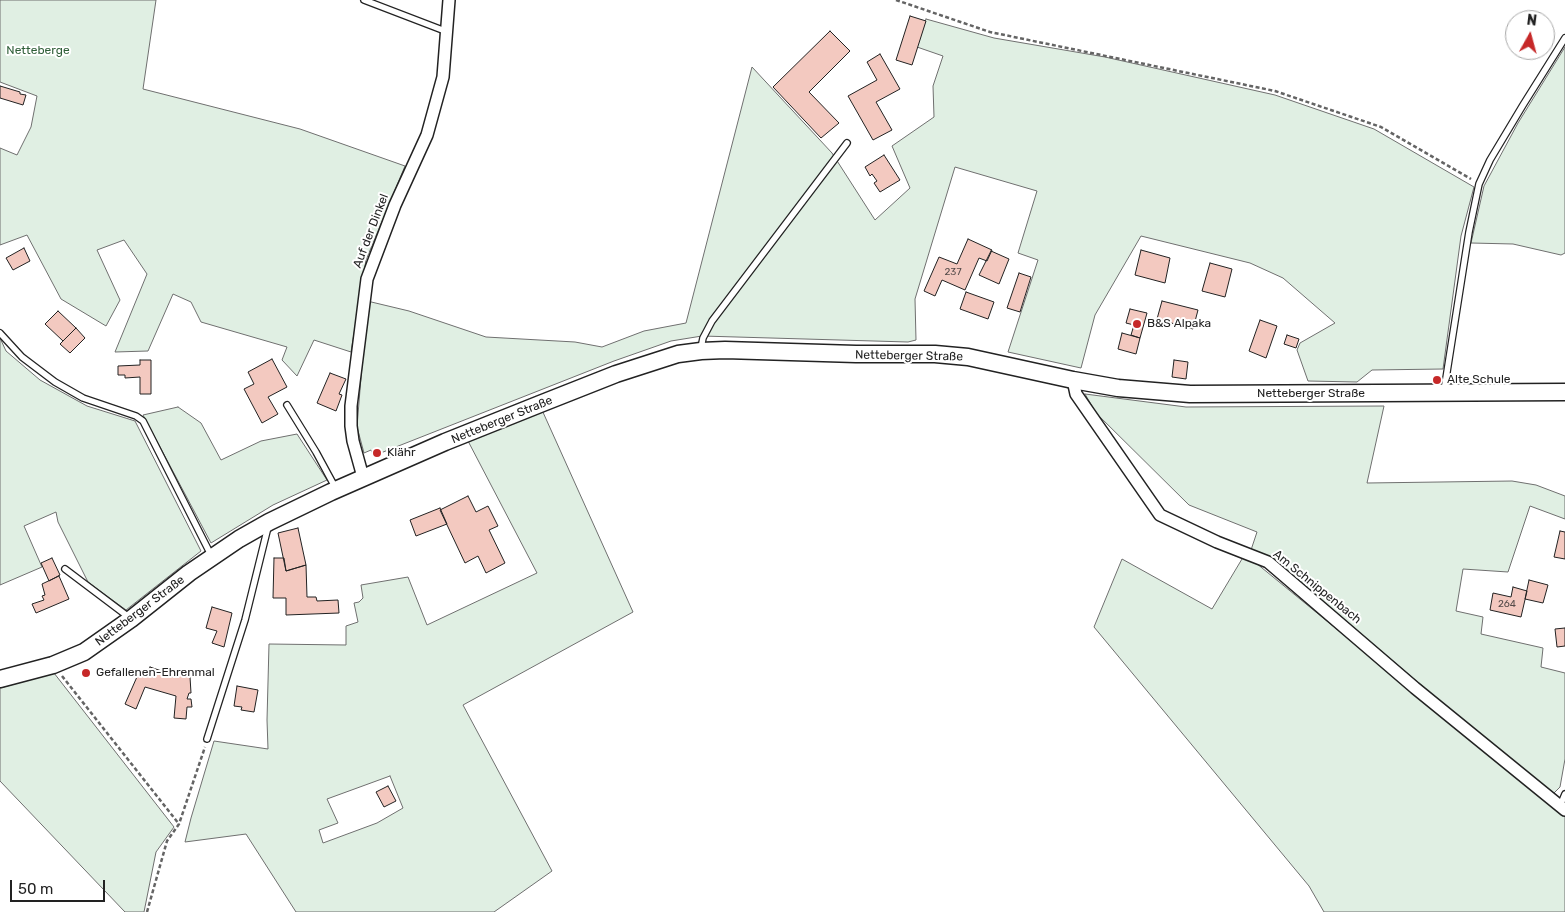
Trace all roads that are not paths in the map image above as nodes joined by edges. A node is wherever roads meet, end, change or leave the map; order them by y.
1 (364, 0) edge
2 (448, 0) edge
3 (445, 31) junction
4 (1565, 38) edge
5 (847, 143) dead end
6 (0, 333) edge
7 (700, 351) junction
8 (1073, 380) junction
9 (1565, 392) edge
10 (1444, 393) junction
11 (287, 405) dead end
12 (363, 477) junction
13 (336, 489) junction
14 (270, 522) junction
15 (212, 557) junction
16 (65, 569) dead end
17 (131, 619) junction
18 (0, 678) edge
19 (207, 739) road end
20 (1565, 794) edge
21 (1562, 808) edge

1 - 3 lane
2 - 3 street, Auf der Dinkel
3 - 12 street, Auf der Dinkel
4 - 10 lane
5 - 7 lane
6 - 15 lane
7 - 8 street, Netteberger Straße
7 - 12 street, Netteberger Straße
8 - 10 street, Netteberger Straße
8 - 21 street, Am Schnippenbach
9 - 10 street, Netteberger Straße
11 - 13 lane
12 - 13 street, Netteberger Straße
13 - 14 street, Netteberger Straße
14 - 15 street, Netteberger Straße
14 - 19 lane
15 - 17 street, Netteberger Straße
16 - 17 lane
17 - 18 street, Netteberger Straße
20 - 21 lane

